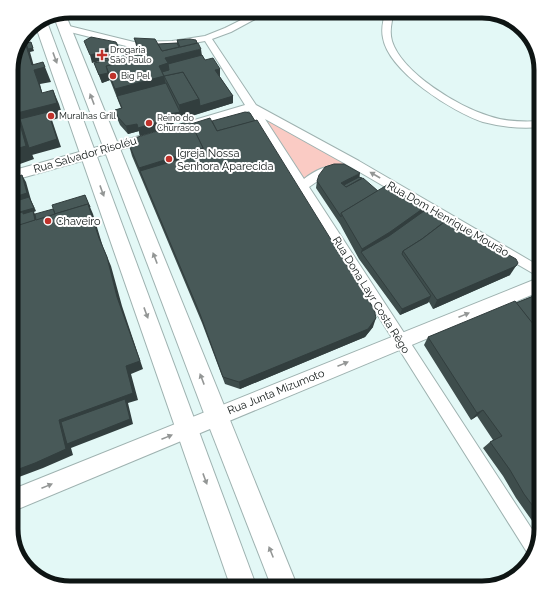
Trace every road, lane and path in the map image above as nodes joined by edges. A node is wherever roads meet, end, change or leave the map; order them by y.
1 (62, 18) edge
2 (252, 18) edge
3 (389, 18) edge
4 (43, 26) edge
5 (66, 28) junction
6 (207, 38) junction
7 (251, 107) junction
8 (534, 124) edge
9 (182, 127) edge
10 (159, 134) edge
11 (112, 148) junction
12 (89, 154) junction
13 (355, 164) junction
14 (18, 174) edge
15 (303, 186) junction
16 (534, 269) edge
17 (534, 287) edge
18 (401, 341) junction
19 (216, 416) junction
20 (187, 429) junction
21 (18, 498) edge
22 (532, 544) edge
23 (241, 581) edge
24 (283, 581) edge

1 - 5 main road
2 - 6 street
3 - 8 street
4 -> 12 main road
5 - 6 street
11 -> 5 main road
6 - 7 street, Rua Dona Layr Costa Rêgo
7 - 9 street
7 - 13 street, Rua Dom Henrique Mourão
7 - 15 street, Rua Dona Layr Costa Rêgo
10 - 11 street, Rua Salvador Risoléu
11 - 12 street, Rua Salvador Risoléu
19 -> 11 main road
12 - 14 street, Rua Salvador Risoléu
12 -> 20 main road
13 - 15 street
16 -> 13 street, Rua Dom Henrique Mourão
15 - 18 street, Rua Dona Layr Costa Rêgo
18 -> 17 street, Rua Junta Mizumoto
19 -> 18 street, Rua Junta Mizumoto
18 - 22 street, Rua Dona Layr Costa Rêgo
19 - 20 street, Rua Junta Mizumoto
24 -> 19 main road
21 -> 20 street, Rua Junta Mizumoto
20 -> 23 main road

